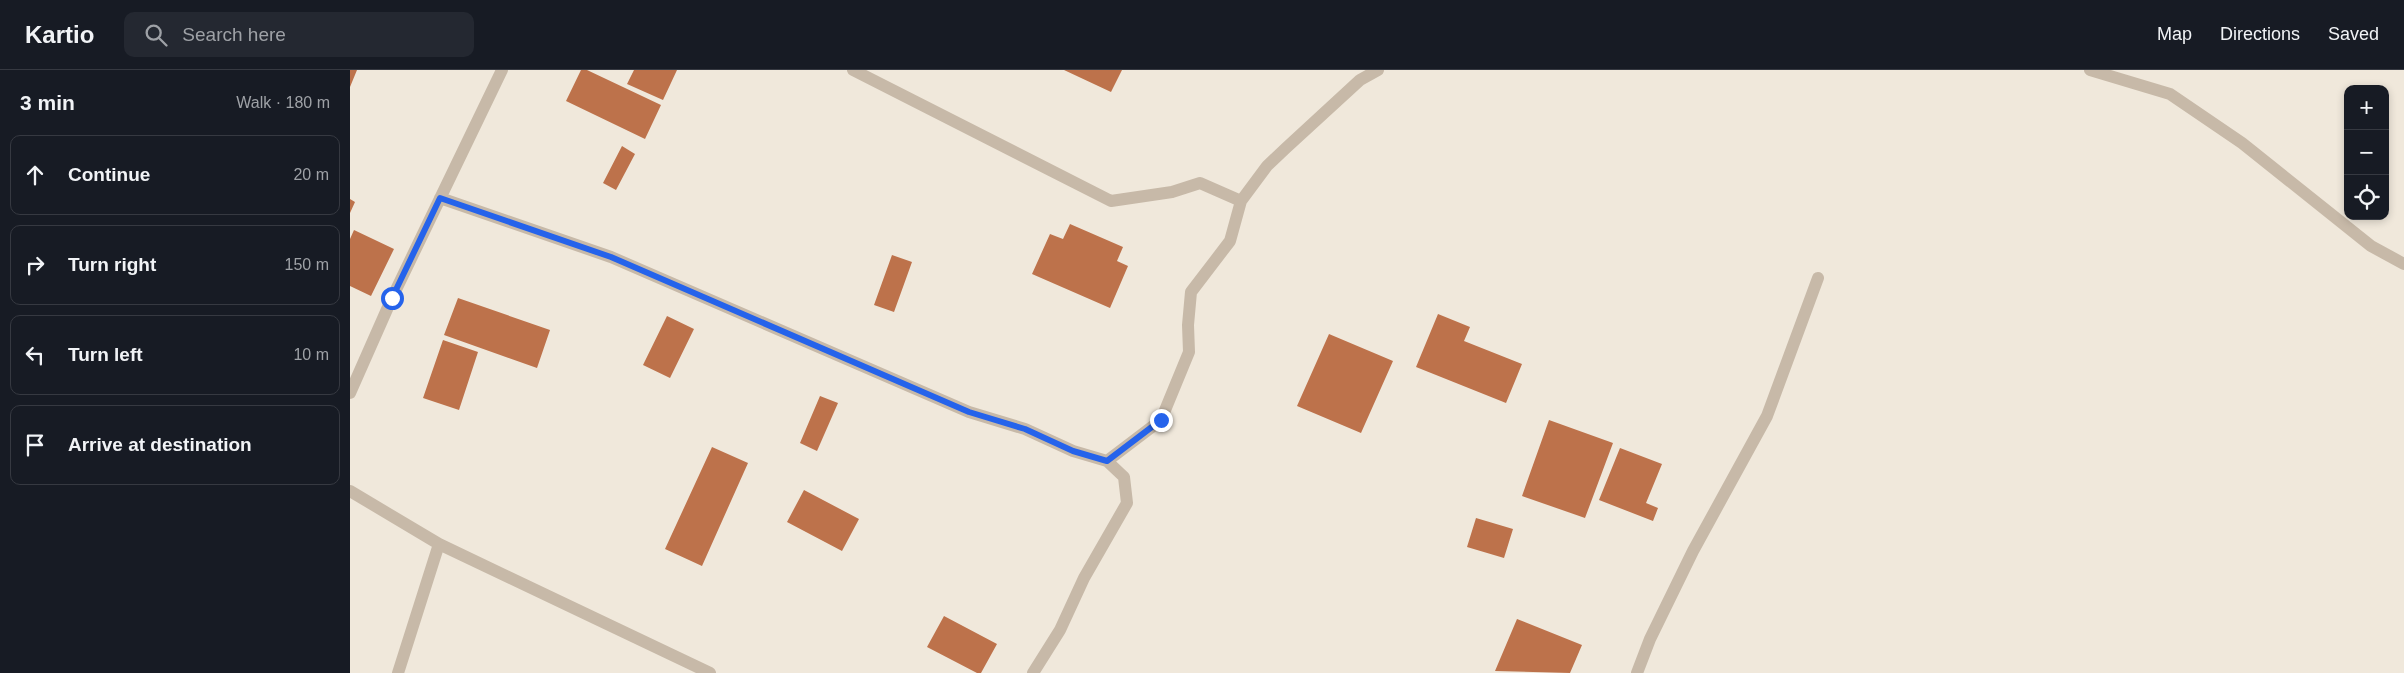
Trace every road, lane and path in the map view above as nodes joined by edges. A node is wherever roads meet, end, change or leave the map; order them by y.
1 (502, 70) edge
2 (853, 70) edge
3 (1378, 70) edge
4 (2090, 70) edge
5 (440, 198) junction
6 (1241, 202) junction
7 (2404, 264) edge
8 (1818, 278) dead end
9 (350, 394) edge
10 (1107, 461) junction
11 (350, 491) edge
12 (439, 544) junction
13 (398, 673) edge
14 (710, 673) edge
15 (1033, 673) edge
16 (1637, 673) edge

1 - 5 street
2 - 6 street
3 - 6 street
4 - 7 street
5 - 9 street
5 - 10 street
6 - 10 street
8 - 16 street
10 - 15 street
11 - 12 street
12 - 13 street
12 - 14 street

